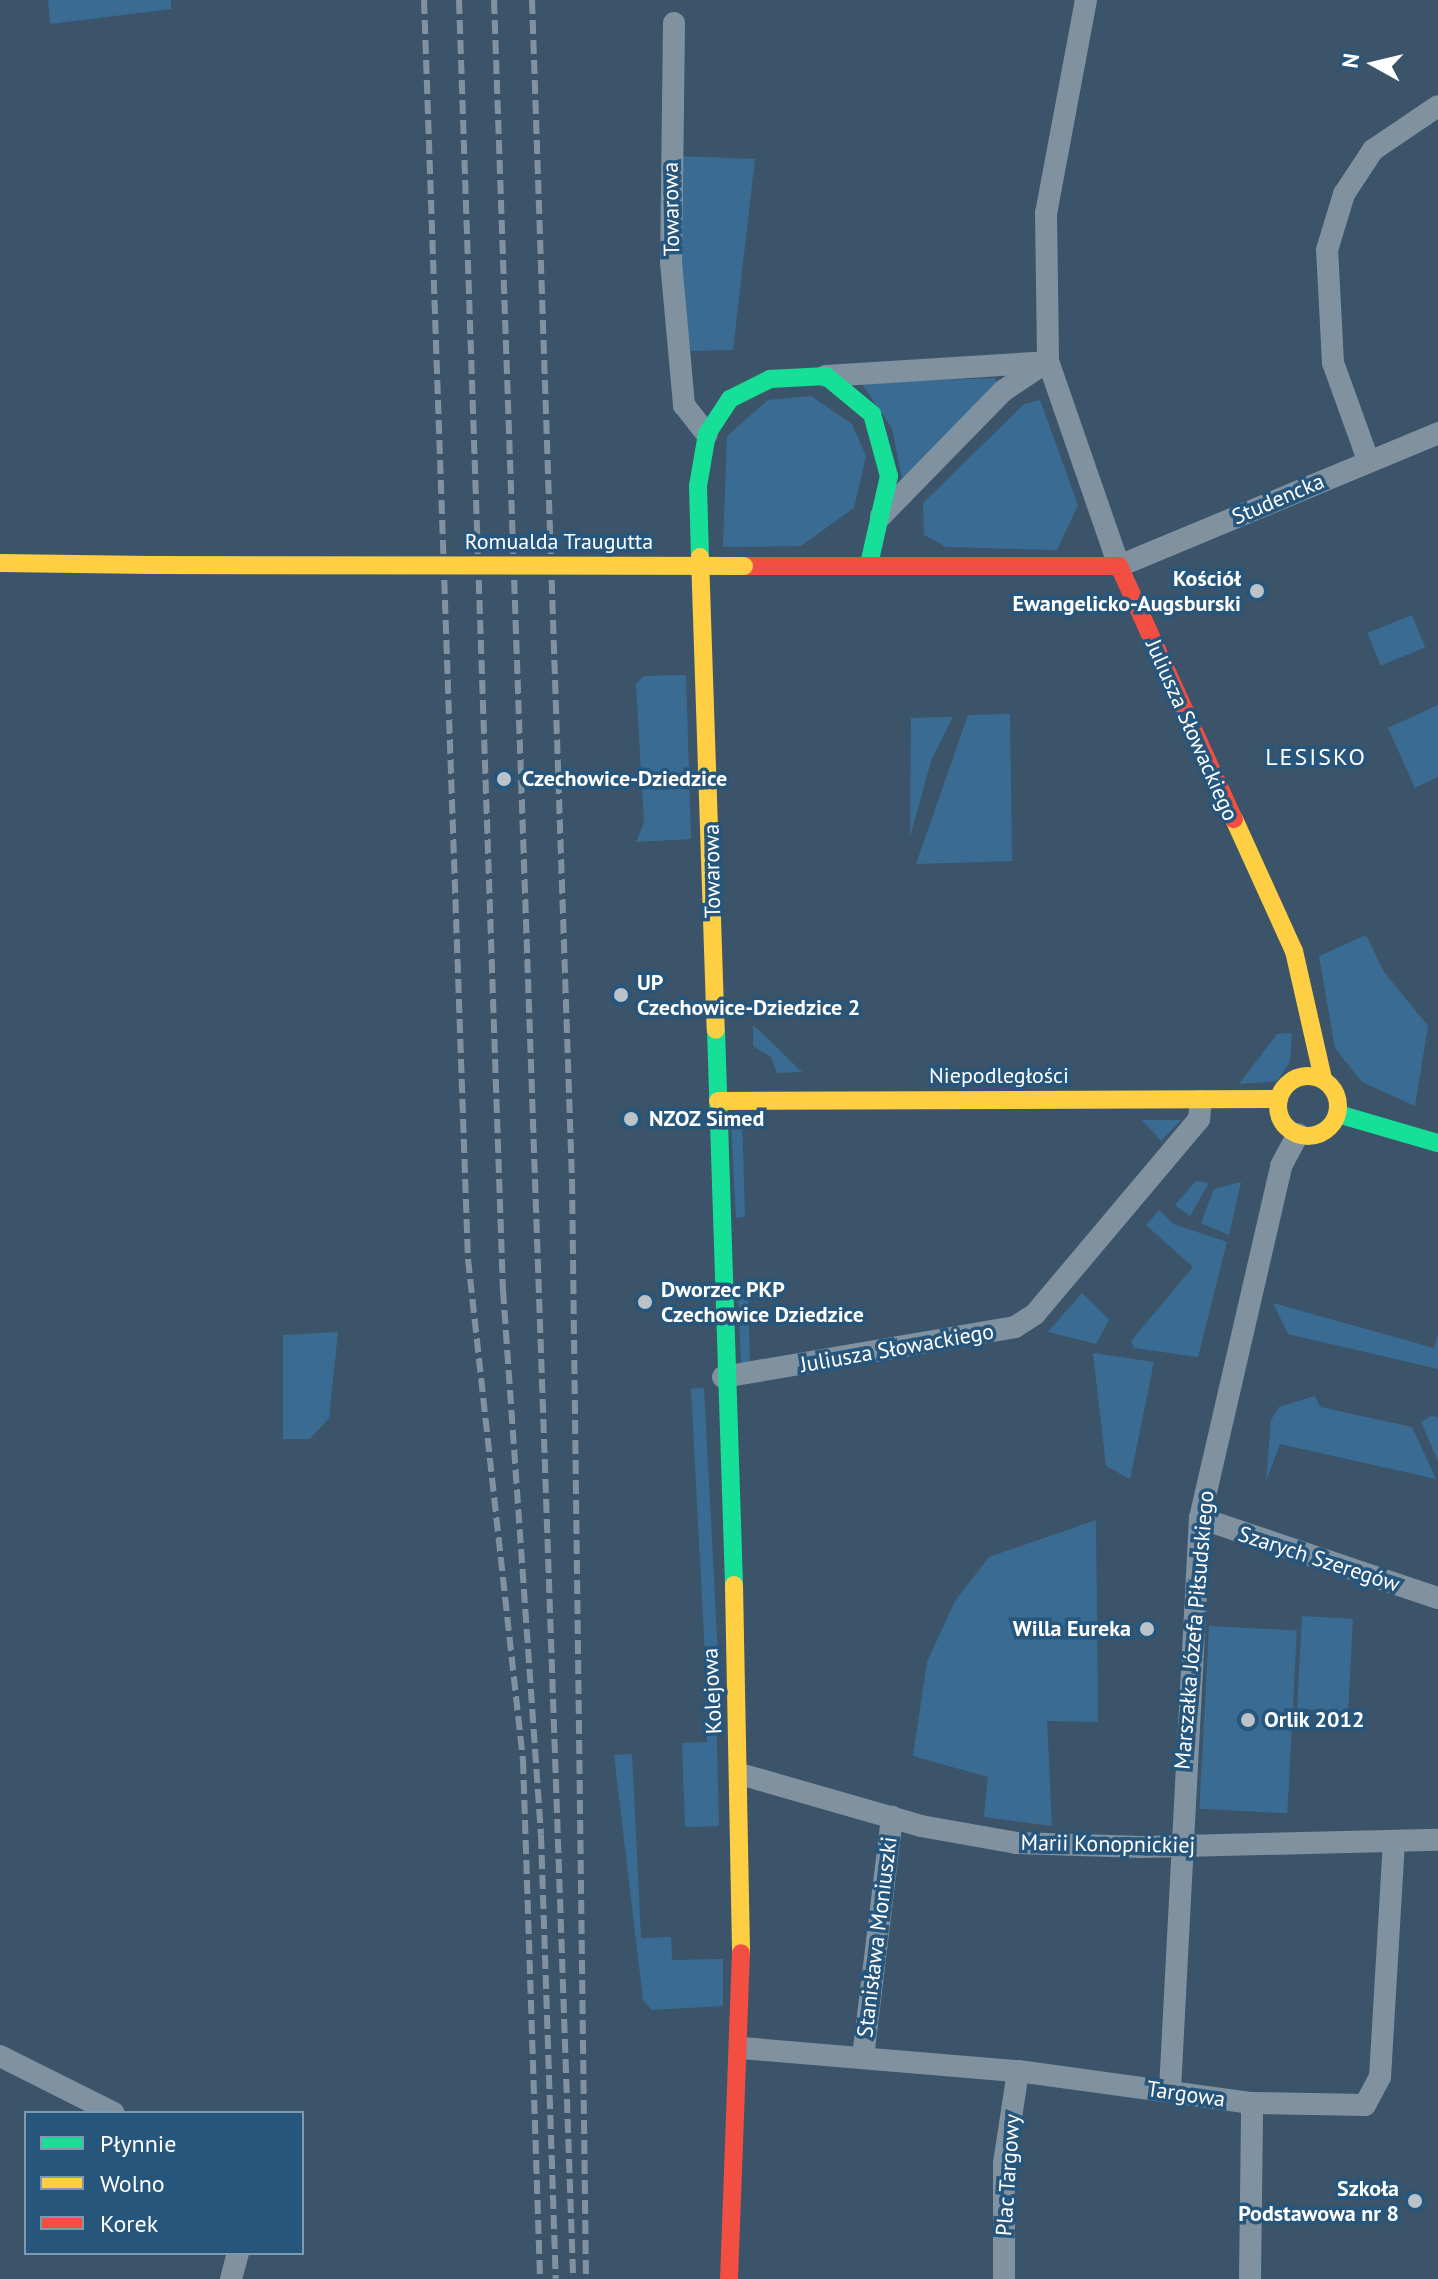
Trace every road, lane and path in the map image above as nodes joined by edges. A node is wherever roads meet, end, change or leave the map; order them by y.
1 (1086, 0) edge
2 (674, 23) dead end
3 (1438, 106) edge
4 (1048, 361) junction
5 (826, 376) junction
6 (1438, 433) edge
7 (707, 434) junction
8 (1368, 460) junction
9 (881, 516) junction
10 (0, 563) edge
11 (869, 564) junction
12 (1119, 566) junction
13 (1302, 988) junction
14 (1297, 1078) junction
15 (1323, 1079) junction
16 (1279, 1099) junction
17 (718, 1101) junction
18 (1201, 1101) junction
19 (1338, 1114) junction
20 (1298, 1134) junction
21 (1438, 1143) edge
22 (723, 1377) junction
23 (1200, 1518) junction
24 (1438, 1598) edge
25 (740, 1774) junction
26 (892, 1817) junction
27 (1438, 1840) edge
28 (1394, 1843) junction
29 (1178, 1846) junction
30 (742, 2048) junction
31 (0, 2056) edge
32 (863, 2057) junction
33 (1018, 2071) junction
34 (1170, 2090) junction
35 (1252, 2103) junction
36 (110, 2111) edge
37 (237, 2255) edge
38 (231, 2279) edge
39 (729, 2279) edge
40 (1004, 2279) edge
41 (1250, 2279) edge

1 - 4 street, Juliusza Słowackiego
2 - 7 street, Towarowa
3 - 8 street
4 - 5 street
4 - 9 street
4 - 12 street, Juliusza Słowackiego
5 - 7 street
5 - 9 street
6 - 8 street, Studencka
7 - 17 street, Towarowa
8 - 12 street, Studencka
9 - 11 street
10 - 11 street, Romualda Traugutta, bridge
11 - 12 street, Romualda Traugutta
12 - 13 street, Juliusza Słowackiego
13 - 14 street, Juliusza Słowackiego
13 - 15 street, Juliusza Słowackiego
14 - 15 street
14 - 16 street
15 - 19 street
16 - 18 street, Niepodległości
16 - 20 street
17 - 18 street, Niepodległości
17 - 22 street, Kolejowa
18 - 22 street, Juliusza Słowackiego
19 - 20 street
19 - 21 street
20 - 23 street, Marszałka Józefa Piłsudskiego
22 - 25 street, Kolejowa
23 - 24 street, Szarych Szeregów
23 - 29 street, Marszałka Józefa Piłsudskiego
25 - 26 street, Marii Konopnickiej
25 - 30 street, Kolejowa
26 - 29 street, Marii Konopnickiej
26 - 32 street, Stanisława Moniuszki
27 - 28 street, Marii Konopnickiej
28 - 29 street, Marii Konopnickiej
28 - 35 street, Targowa
29 - 34 street, Marszałka Józefa Piłsudskiego
30 - 32 street, Targowa
30 - 39 street, Kolejowa
31 - 36 street
32 - 33 street, Targowa
33 - 34 street, Targowa
33 - 40 street, Plac Targowy
34 - 35 street, Targowa
35 - 41 street
37 - 38 street

